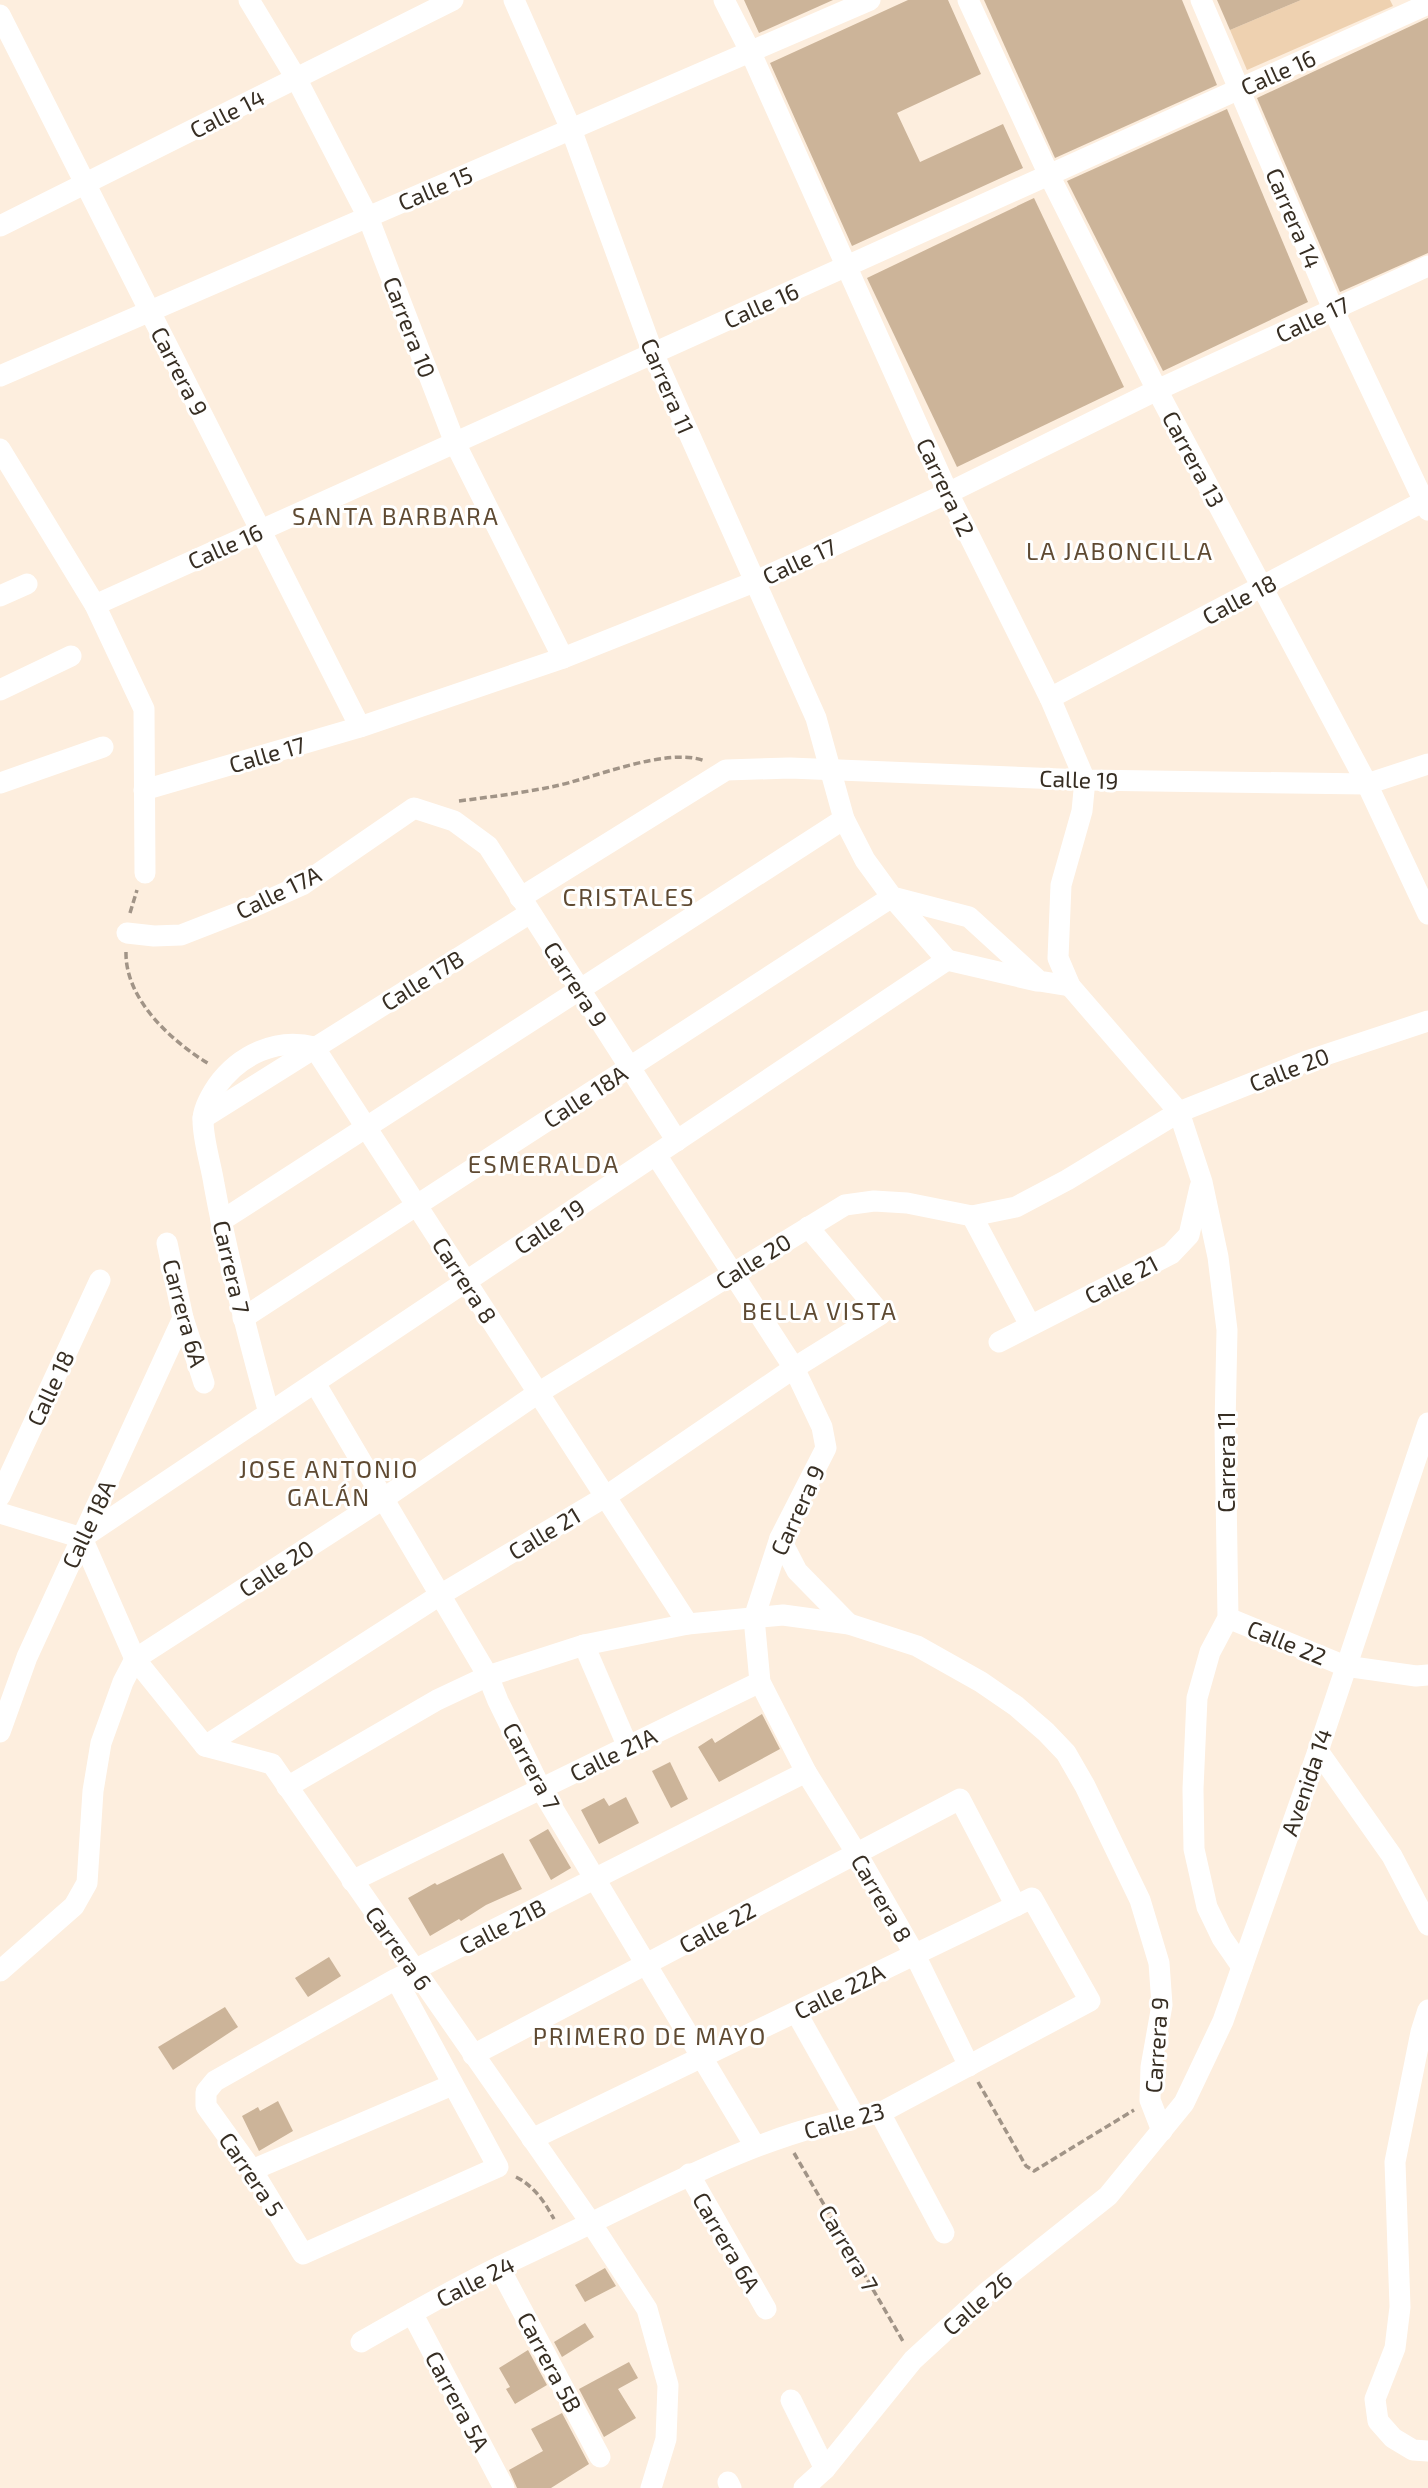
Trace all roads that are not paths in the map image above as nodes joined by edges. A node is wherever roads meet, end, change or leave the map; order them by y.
1 (5, 0) edge
2 (249, 0) edge
3 (453, 0) edge
4 (514, 0) edge
5 (724, 0) edge
6 (870, 0) edge
7 (968, 0) edge
8 (1201, 0) edge
9 (0, 3) edge
10 (1428, 4) edge
11 (0, 15) edge
12 (750, 51) junction
13 (296, 79) junction
14 (1239, 89) junction
15 (571, 129) junction
16 (1049, 175) junction
17 (85, 184) junction
18 (368, 217) junction
19 (0, 226) edge
20 (1428, 266) edge
21 (845, 267) junction
22 (1333, 309) junction
23 (150, 312) junction
24 (653, 354) junction
25 (0, 376) edge
26 (1157, 390) junction
27 (455, 443) junction
28 (0, 449) edge
29 (948, 494) junction
30 (1426, 503) edge
31 (261, 530) junction
32 (754, 582) junction
33 (27, 584) dead end
34 (1262, 587) junction
35 (0, 596) edge
36 (94, 605) junction
37 (71, 656) dead end
38 (563, 658) junction
39 (0, 690) edge
40 (1050, 698) junction
41 (360, 727) junction
42 (103, 747) dead end
43 (1428, 764) edge
44 (726, 770) joint
45 (829, 770) junction
46 (1085, 780) junction
47 (0, 783) edge
48 (1367, 784) junction
49 (144, 790) junction
50 (414, 808) joint
51 (844, 819) junction
52 (145, 873) road end
53 (892, 897) junction
54 (525, 905) junction
55 (1428, 914) edge
56 (127, 933) road end
57 (947, 960) junction
58 (1039, 981) junction
59 (1070, 986) junction
60 (579, 989) junction
61 (1428, 1021) edge
62 (314, 1047) junction
63 (629, 1067) junction
64 (1179, 1112) junction
65 (203, 1118) junction
66 (366, 1127) junction
67 (677, 1141) junction
68 (656, 1155) junction
69 (1202, 1182) junction
70 (416, 1205) junction
71 (972, 1216) junction
72 (221, 1221) junction
73 (808, 1227) junction
74 (167, 1243) dead end
75 (733, 1273) junction
76 (100, 1280) dead end
77 (466, 1282) junction
78 (183, 1318) junction
79 (243, 1318) junction
80 (1030, 1325) junction
81 (999, 1342) dead end
82 (794, 1368) junction
83 (205, 1383) dead end
84 (314, 1383) junction
85 (538, 1393) junction
86 (269, 1413) junction
87 (1428, 1423) edge
88 (0, 1496) edge
89 (605, 1497) junction
90 (383, 1499) junction
91 (0, 1513) edge
92 (82, 1538) junction
93 (780, 1538) junction
94 (440, 1595) junction
95 (754, 1618) junction
96 (1228, 1618) junction
97 (688, 1624) junction
98 (849, 1624) junction
99 (584, 1645) junction
100 (135, 1659) junction
101 (1345, 1666) junction
102 (1428, 1675) edge
103 (488, 1676) junction
104 (760, 1682) junction
105 (0, 1732) edge
106 (205, 1746) junction
107 (628, 1747) junction
108 (1318, 1751) junction
109 (806, 1772) junction
110 (287, 1787) junction
111 (541, 1789) junction
112 (857, 1854) junction
113 (596, 1877) junction
114 (352, 1881) junction
115 (1024, 1902) junction
116 (1428, 1925) edge
117 (915, 1955) junction
118 (647, 1964) junction
119 (1242, 1967) junction
120 (0, 1971) edge
121 (405, 1975) junction
122 (1428, 2010) edge
123 (796, 2012) junction
124 (473, 2055) junction
125 (702, 2057) junction
126 (969, 2066) junction
127 (452, 2085) junction
128 (206, 2092) joint
129 (880, 2113) junction
130 (855, 2117) junction
131 (1162, 2131) junction
132 (532, 2139) junction
133 (755, 2146) junction
134 (252, 2170) junction
135 (689, 2174) junction
136 (591, 2224) junction
137 (944, 2233) dead end
138 (499, 2267) junction
139 (766, 2309) dead end
140 (412, 2313) junction
141 (360, 2342) dead end
142 (792, 2400) dead end
143 (1428, 2451) edge
144 (600, 2457) dead end
145 (825, 2469) junction
146 (504, 2488) edge
147 (651, 2488) edge
148 (804, 2488) edge

1 - 9 street
2 - 13 street, Carrera 10
3 - 13 street, Calle 14
4 - 15 street, Carrera 11
5 - 12 street, Carrera 12
6 - 12 street, Calle 15
7 - 16 street, Carrera 13
8 - 14 street, Carrera 14
10 - 14 street, Calle 16
11 - 17 street, Carrera 9
12 - 15 street, Calle 15
12 - 21 street, Carrera 12
13 - 17 street, Calle 14
13 - 18 street, Carrera 10
14 - 16 street, Calle 16
14 - 22 street, Carrera 14
15 - 18 street, Calle 15
15 - 24 street, Carrera 11
16 - 21 street, Calle 16
16 - 26 street, Carrera 13
17 - 19 street, Calle 14
17 - 23 street, Carrera 9
18 - 23 street, Calle 15
18 - 27 street, Carrera 10
20 - 22 street, Calle 17
21 - 24 street, Calle 16
21 - 29 street, Carrera 12
22 - 26 street, Calle 17
22 - 30 street, Carrera 14
23 - 25 street, Calle 15
23 - 31 street, Carrera 9
24 - 27 street, Calle 16
24 - 32 street, Carrera 11
26 - 29 street, Calle 17
26 - 34 street, Carrera 13
27 - 31 street, Calle 16
27 - 38 street, Carrera 10
28 - 36 street
29 - 32 street, Calle 17
29 - 40 street, Carrera 12
30 - 34 street, Calle 18
31 - 36 street, Calle 16
31 - 41 street, Carrera 9
32 - 38 street, Calle 17
32 - 45 street, Carrera 11
33 - 35 street
34 - 40 street, Calle 18
34 - 48 street, Carrera 13
36 - 49 street
37 - 39 street
38 - 41 street, Calle 17
40 - 46 street, Carrera 12
41 - 49 street, Calle 17
42 - 47 street
43 - 48 street, Calle 19
44 - 45 street, Calle 19
44 - 54 street, Calle 17B
45 - 46 street, Calle 19
45 - 51 street, Carrera 11
46 - 48 street, Calle 19
46 - 59 street, Carrera 12
48 - 55 street, Carrera 13
49 - 52 street
50 - 54 street, Carrera 9
50 - 56 street, Calle 17A
51 - 53 street, Carrera 11
51 - 60 street
53 - 57 street
53 - 58 street
53 - 63 street, Calle 18A
54 - 60 street, Carrera 9
54 - 62 street, Calle 17B
57 - 58 street
57 - 67 street, Calle 19
58 - 59 street
59 - 64 street, Carrera 11
60 - 63 street, Carrera 9
60 - 66 street
61 - 64 street, Calle 20
62 - 65 street
62 - 65 street
62 - 66 street, Carrera 8
63 - 67 street, Carrera 9
63 - 70 street, Calle 18A
64 - 69 street, Carrera 11
64 - 71 street, Calle 20
65 - 72 street, Carrera 7
66 - 70 street, Carrera 8
66 - 72 street
67 - 68 street, Calle 19
68 - 75 street, Carrera 9
68 - 77 street, Calle 19
69 - 80 street, Calle 21
69 - 96 street, Carrera 11
70 - 77 street, Carrera 8
70 - 79 street, Calle 18A
71 - 73 street, Calle 20
71 - 80 street
72 - 79 street, Carrera 7
73 - 75 street, Calle 20
73 - 82 street, Calle 21
74 - 78 street, Carrera 6A
75 - 82 street, Carrera 9
75 - 85 street, Calle 20
76 - 88 street, Calle 18
77 - 84 street, Calle 19
77 - 85 street, Carrera 8
78 - 83 street, Carrera 6A
78 - 92 street, Calle 18A
79 - 86 street, Carrera 7
80 - 81 street, Calle 21
82 - 89 street, Calle 21
82 - 93 street, Carrera 9
84 - 86 street, Calle 19
84 - 90 street, Carrera 7
85 - 89 street, Carrera 8
85 - 90 street, Calle 20
86 - 92 street, Calle 19
87 - 101 street, Avenida 14
89 - 94 street, Calle 21
89 - 97 street, Carrera 8
90 - 94 street, Carrera 7
90 - 100 street, Calle 20
91 - 92 street
92 - 100 street
92 - 105 street, Calle 18A
93 - 95 street, Carrera 9
93 - 98 street
94 - 103 street, Carrera 7
94 - 106 street, Calle 21
95 - 97 street
95 - 98 street, Carrera 9
95 - 104 street, Carrera 8
96 - 101 street, Calle 22
96 - 119 street, Carrera 11
97 - 99 street
98 - 131 street, Carrera 9
99 - 103 street
99 - 107 street
100 - 106 street
100 - 120 street
101 - 102 street, Calle 22
101 - 108 street, Avenida 14
103 - 110 street
103 - 111 street, Carrera 7
104 - 107 street, Calle 21A
104 - 109 street, Carrera 8
106 - 110 street, Carrera 6
107 - 111 street, Calle 21A
108 - 116 street
108 - 119 street, Avenida 14
109 - 112 street, Carrera 8
109 - 113 street, Calle 21B
110 - 114 street, Carrera 6
111 - 113 street, Carrera 7
111 - 114 street, Calle 21A
112 - 115 street, Calle 22
112 - 117 street, Carrera 8
112 - 118 street, Calle 22
113 - 118 street, Carrera 7
113 - 121 street, Calle 21B
114 - 121 street, Carrera 6
115 - 117 street, Calle 22A
115 - 126 street, Calle 23
117 - 123 street, Calle 22A
117 - 126 street, Carrera 8
118 - 124 street, Calle 22
118 - 125 street, Carrera 7
119 - 131 street, Avenida 14
121 - 124 street, Carrera 6
121 - 127 street
121 - 128 street, Calle 21B
122 - 143 street
123 - 125 street, Calle 22A
123 - 130 street
124 - 132 street, Carrera 6
125 - 132 street, Calle 22A
125 - 133 street, Carrera 7
126 - 129 street, Calle 23
127 - 134 street
127 - 134 street, Carrera 5
128 - 134 street, Carrera 5
129 - 130 street, Calle 23
129 - 137 street
130 - 133 street, Calle 23
131 - 145 street, Calle 26
132 - 136 street, Carrera 6
133 - 135 street, Calle 23
135 - 136 street, Calle 23
135 - 139 street, Carrera 6A
136 - 138 street, Calle 24
136 - 147 street, Carrera 6
138 - 140 street, Calle 24
138 - 144 street, Carrera 5B
140 - 141 street, Calle 24
140 - 146 street, Carrera 5A
142 - 145 street
145 - 148 street, Calle 26

